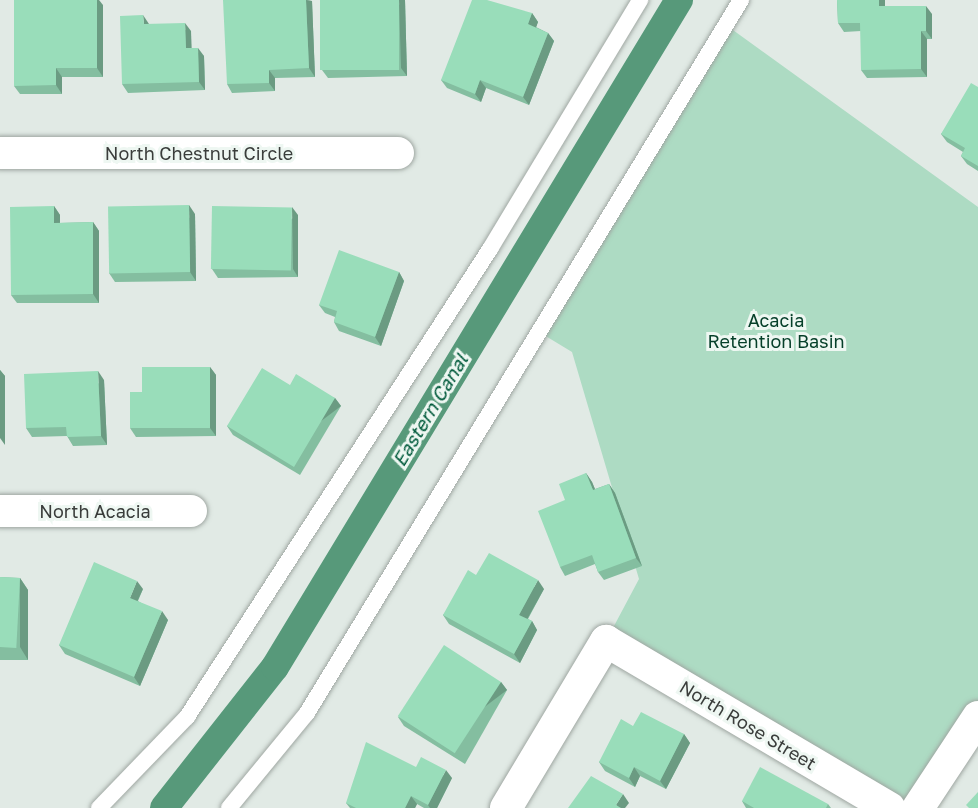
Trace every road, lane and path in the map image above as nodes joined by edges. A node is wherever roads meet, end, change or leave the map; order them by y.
1 (640, 0) edge
2 (741, 0) edge
3 (0, 153) edge
4 (398, 153) dead end
5 (0, 511) edge
6 (191, 511) dead end
7 (978, 717) edge
8 (99, 808) edge
9 (229, 808) edge
10 (506, 808) edge
11 (889, 808) edge
12 (918, 808) edge

1 - 8 lane
2 - 9 lane
3 - 4 street, North Chestnut Circle
5 - 6 street, North Acacia
7 - 12 street
10 - 11 street, North Rose Street

